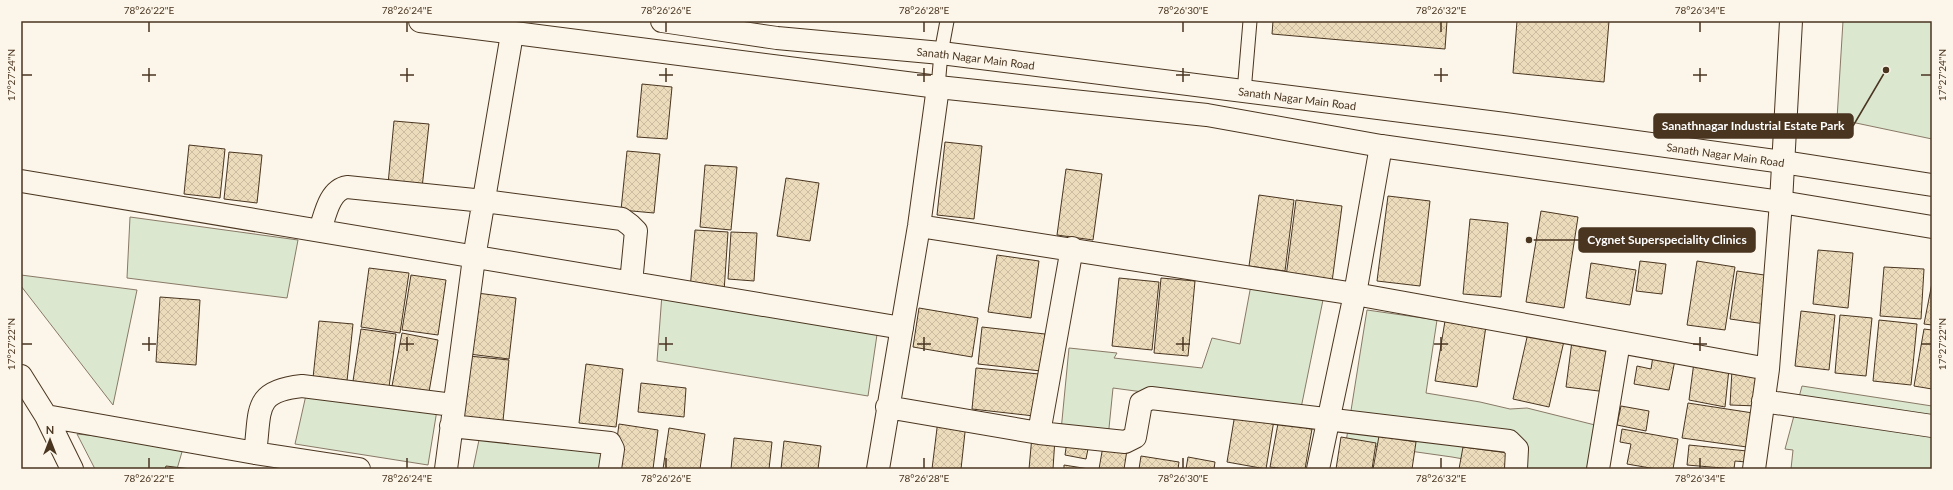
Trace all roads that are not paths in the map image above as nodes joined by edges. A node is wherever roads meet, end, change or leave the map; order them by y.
1 (420, 21) edge
2 (662, 21) edge
3 (948, 21) edge
4 (1250, 21) edge
5 (1791, 21) edge
6 (512, 34) junction
7 (941, 53) junction
8 (938, 87) junction
9 (1244, 92) junction
10 (1380, 146) junction
11 (1782, 162) junction
12 (21, 182) edge
13 (1932, 185) edge
14 (484, 201) junction
15 (1781, 202) junction
16 (919, 226) junction
17 (1932, 227) edge
18 (320, 230) junction
19 (1072, 248) junction
20 (474, 258) junction
21 (631, 283) junction
22 (1355, 294) junction
23 (902, 328) junction
24 (1619, 342) junction
25 (1768, 369) junction
26 (21, 376) edge
27 (1763, 401) junction
28 (453, 405) junction
29 (887, 407) junction
30 (46, 416) junction
31 (1328, 420) junction
32 (451, 426) junction
33 (1932, 426) edge
34 (1038, 433) junction
35 (255, 453) junction
36 (72, 469) edge
37 (359, 469) edge
38 (446, 469) edge
39 (610, 469) edge
40 (878, 469) edge
41 (1318, 469) edge
42 (1516, 469) edge
43 (1598, 469) edge
44 (1754, 469) edge

1 - 6 street
2 - 7 street, Sanath Nagar Main Road
3 - 7 lane
4 - 9 lane
5 - 11 street
6 - 8 street
6 - 14 street
7 - 8 lane
7 - 9 street, Sanath Nagar Main Road
8 - 10 street
8 - 16 street
9 - 11 street, Sanath Nagar Main Road
10 - 15 street
10 - 22 street
11 - 13 street, Sanath Nagar Main Road
11 - 15 street
12 - 18 street
14 - 18 street
14 - 20 street
14 - 21 street
15 - 17 street
15 - 25 street
16 - 19 street
16 - 23 street
18 - 20 street
19 - 22 street
19 - 34 street
20 - 21 street
20 - 28 street
21 - 23 street
22 - 24 street
22 - 31 street
23 - 29 street
24 - 25 street
24 - 43 street
25 - 27 street
26 - 30 street
27 - 33 street
27 - 44 street
28 - 32 street
28 - 35 street
29 - 34 street
29 - 40 street
30 - 35 street
30 - 36 street
31 - 34 street
31 - 41 street
31 - 42 street
32 - 38 street
32 - 39 street
35 - 37 street

